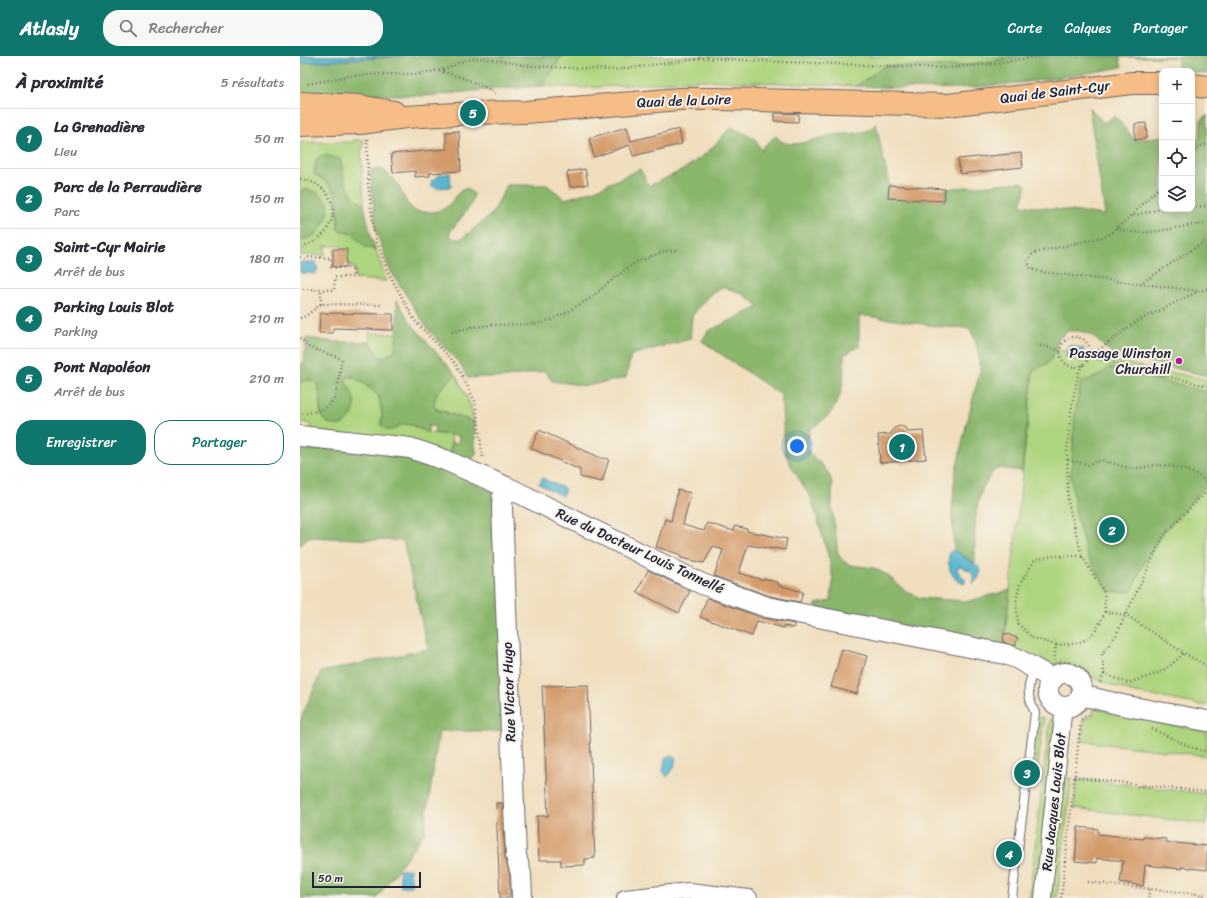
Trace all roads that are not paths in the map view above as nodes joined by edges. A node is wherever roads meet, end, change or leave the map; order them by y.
1 (1159, 83) edge
2 (1195, 85) edge
3 (1207, 87) edge
4 (302, 94) edge
5 (948, 105) joint
6 (421, 116) junction
7 (300, 117) edge
8 (300, 125) edge
9 (300, 436) edge
10 (503, 486) junction
11 (1035, 669) junction
12 (1053, 678) junction
13 (1086, 688) junction
14 (1064, 706) junction
15 (1207, 721) edge
16 (522, 898) edge
17 (625, 898) edge
18 (749, 898) edge
19 (1012, 898) edge
20 (1043, 898) edge

1 - 5 main road, Quai de Saint-Cyr
2 - 3 main road
4 - 6 main road, Quai de la Loire
5 - 6 main road, Quai de la Loire
6 - 7 main road
6 - 8 main road, Quai de la Loire
9 - 10 street, Rue du Docteur Louis Tonnellé
10 - 11 street, Rue du Docteur Louis Tonnellé
10 - 16 street, Rue Victor Hugo
11 - 12 street, Rue du Docteur Louis Tonnellé
11 - 19 lane
12 - 13 street
12 - 14 street
13 - 14 street
13 - 15 street
14 - 20 street, Rue Jacques Louis Blot
17 - 18 street

